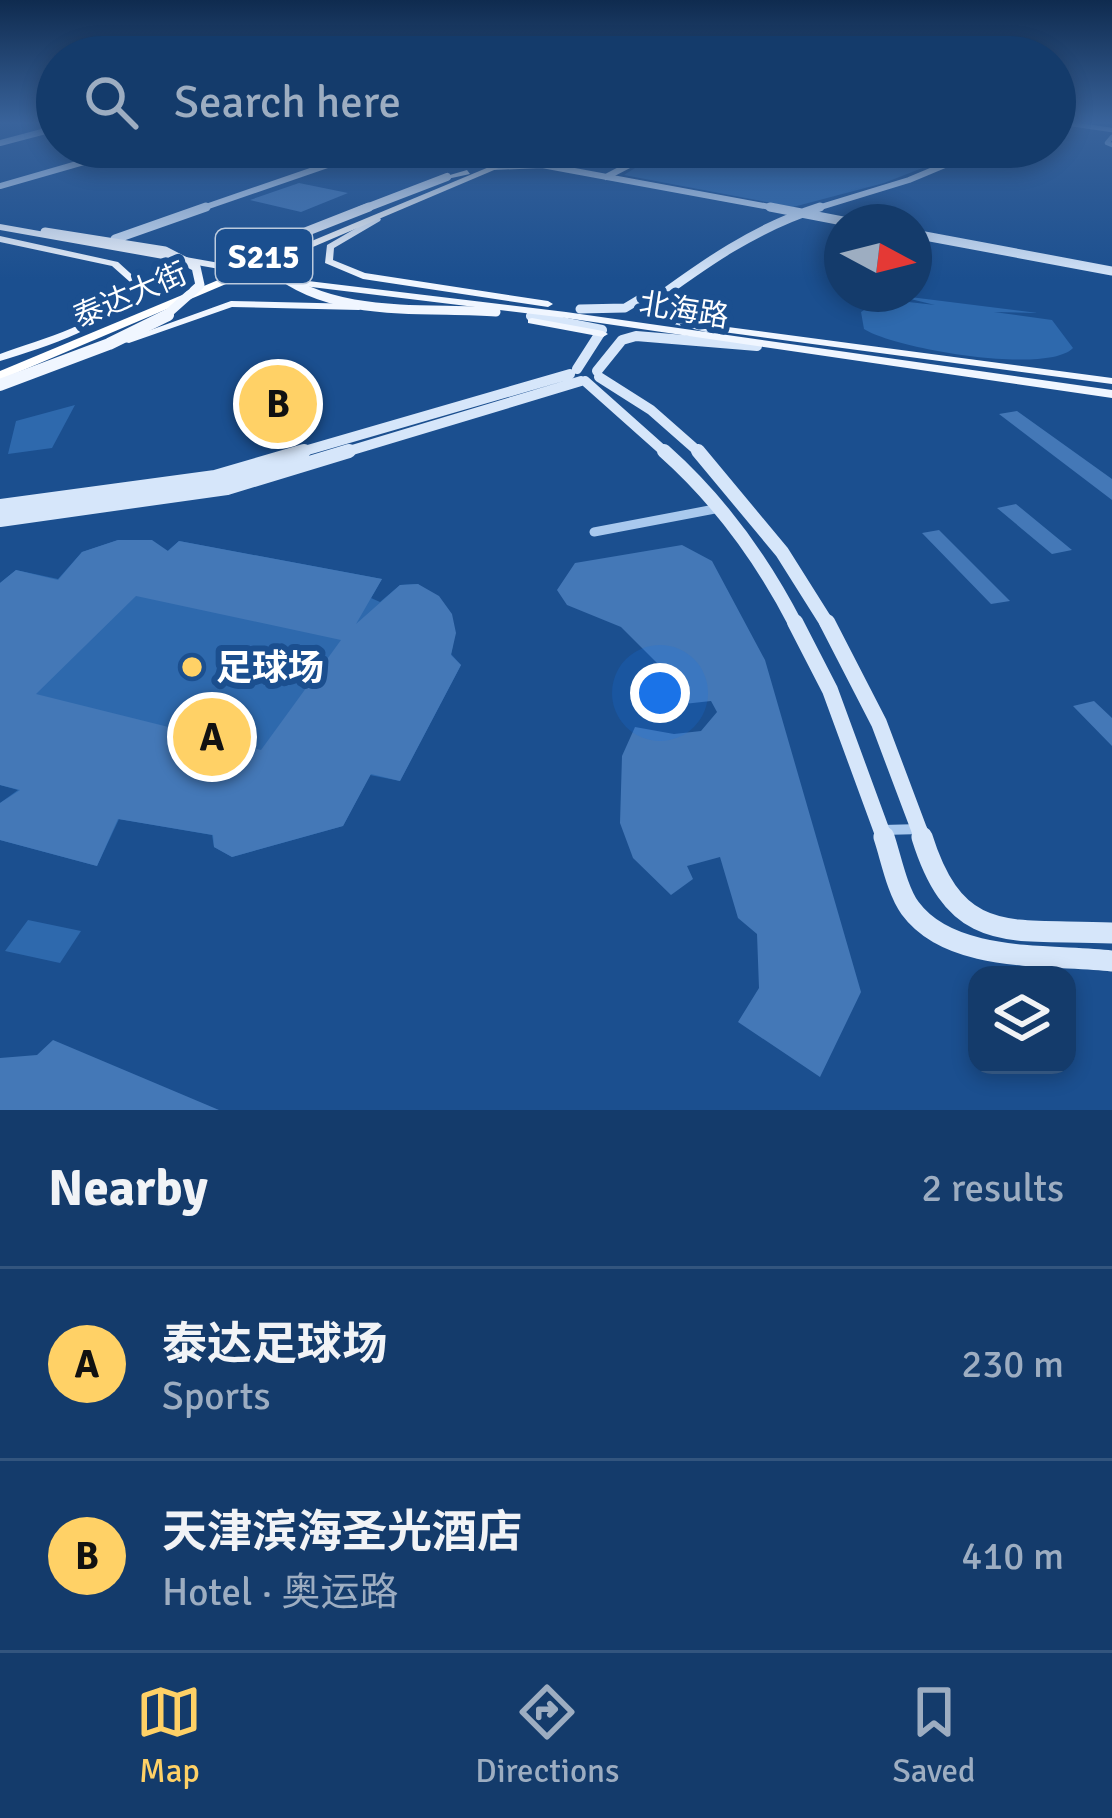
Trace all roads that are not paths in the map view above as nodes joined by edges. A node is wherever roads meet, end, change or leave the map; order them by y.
1 (36, 175) edge
2 (300, 175) edge
3 (456, 175) edge
4 (460, 175) edge
5 (471, 175) edge
6 (598, 175) edge
7 (600, 175) edge
8 (912, 175) edge
9 (605, 176) junction
10 (0, 185) edge
11 (797, 211) junction
12 (824, 216) edge
13 (824, 217) edge
14 (376, 219) junction
15 (0, 231) edge
16 (932, 236) edge
17 (115, 239) dead end
18 (225, 267) tunnel mouth
19 (1112, 270) edge
20 (213, 272) tunnel mouth
21 (557, 306) junction
22 (580, 309) junction
23 (531, 316) junction
24 (631, 326) junction
25 (706, 327) junction
26 (603, 334) junction
27 (757, 346) junction
28 (0, 361) edge
29 (585, 376) junction
30 (1112, 381) edge
31 (0, 384) edge
32 (1112, 394) edge
33 (0, 506) edge
34 (724, 514) junction
35 (752, 515) junction
36 (0, 520) edge
37 (593, 532) dead end
38 (831, 627) junction
39 (802, 631) junction
40 (862, 687) junction
41 (830, 689) junction
42 (922, 829) junction
43 (882, 830) junction
44 (1112, 933) edge
45 (1112, 961) edge

1 - 10 street
2 - 17 street
3 - 23 main road, bridge
4 - 28 highway, 泰达大街 / S215
5 - 14 highway, 泰达大街 / S215
6 - 9 street
7 - 9 street
8 - 11 street
9 - 11 street
11 - 12 street
11 - 13 street
11 - 22 street
11 - 25 street
14 - 21 main road
14 - 31 highway, 泰达大街 / S215
15 - 18 main road
15 - 20 main road
15 - 28 main road
15 - 31 main road, bridge
16 - 19 street
21 - 22 main road, 北海路
21 - 24 main road, 北海路
22 - 25 main road, 北海路
23 - 24 main road
23 - 26 street
24 - 27 main road, 北海路
25 - 30 main road, 北海路
26 - 29 street
26 - 31 main road
27 - 29 street
27 - 32 main road, 北海路
29 - 33 street
29 - 34 street
29 - 35 street
29 - 36 street
34 - 35 street
34 - 37 street
34 - 39 street
35 - 38 street
38 - 39 street
38 - 40 street
39 - 41 street
40 - 41 street
40 - 42 street
41 - 43 street
42 - 43 street
42 - 44 street
43 - 45 street

